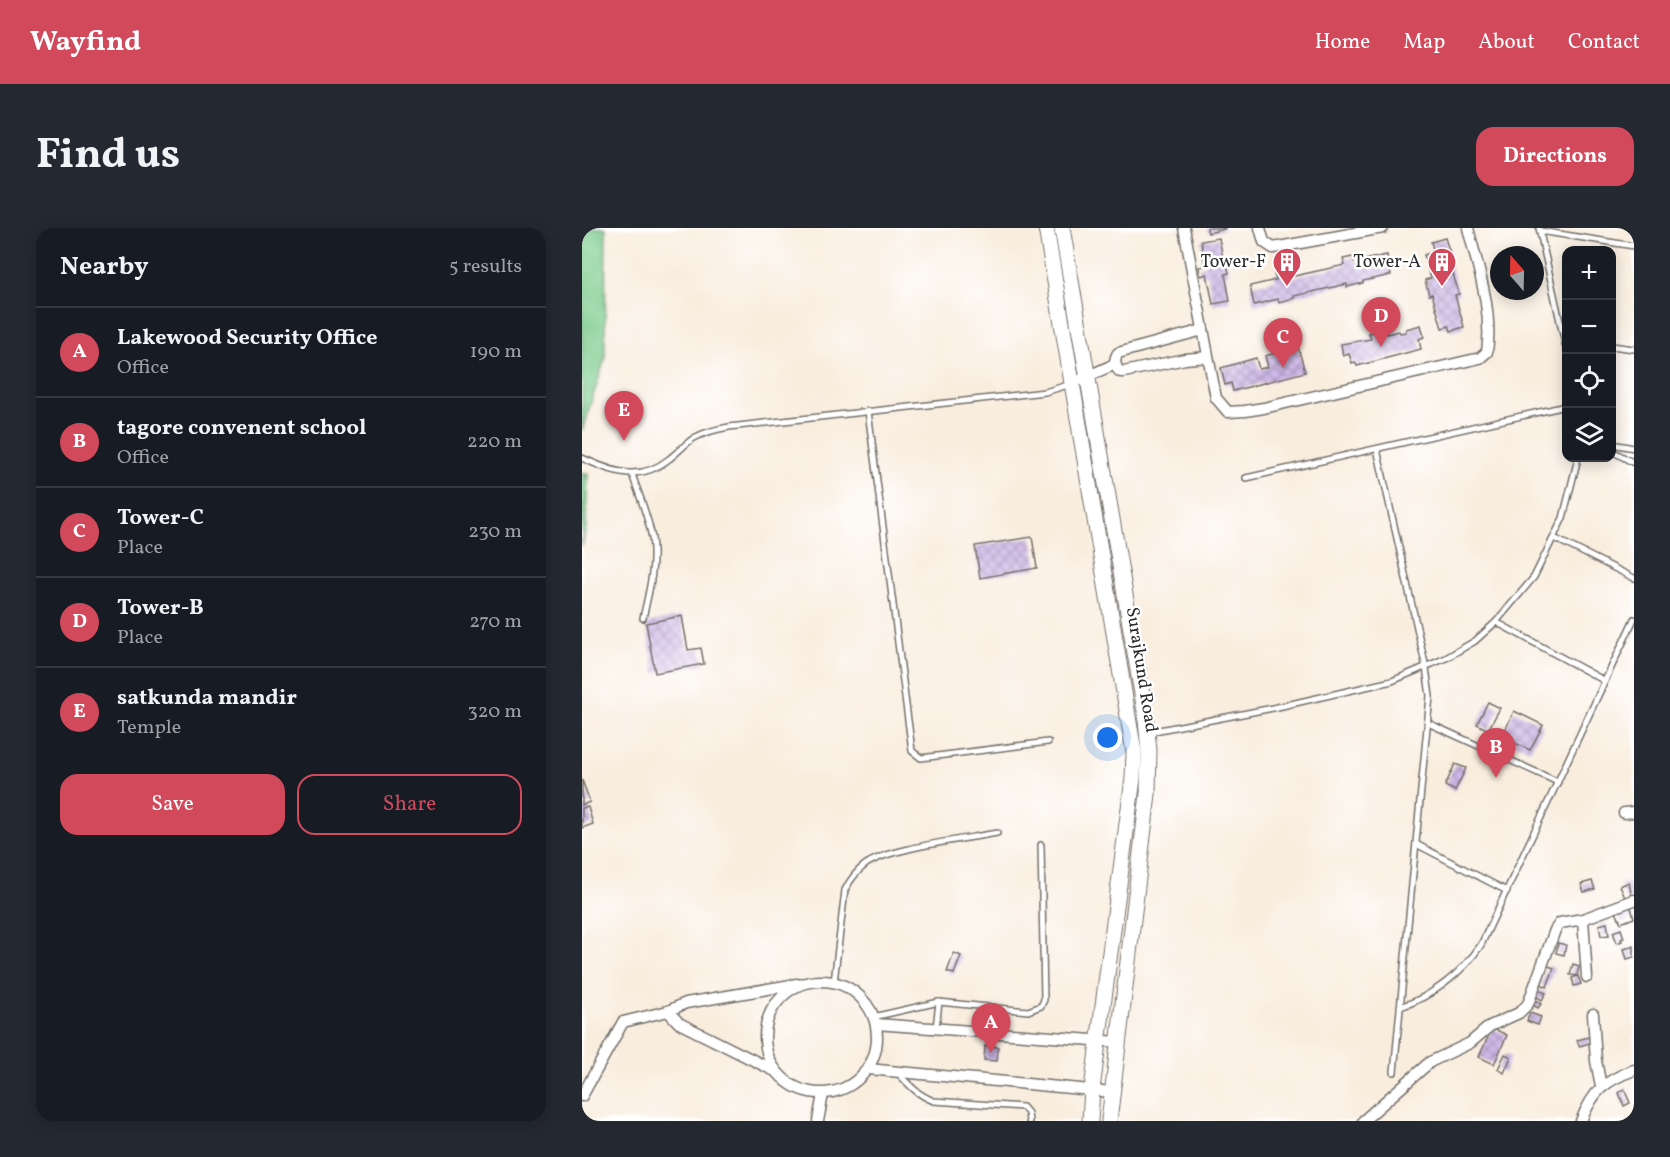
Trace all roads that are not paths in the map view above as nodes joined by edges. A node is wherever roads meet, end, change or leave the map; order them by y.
1 (1046, 228) edge
2 (1062, 228) edge
3 (1184, 228) edge
4 (1260, 228) edge
5 (1383, 228) edge
6 (1468, 228) edge
7 (1540, 230) edge
8 (1634, 246) edge
9 (1562, 325) edge
10 (1203, 330) junction
11 (1616, 347) edge
12 (1634, 349) edge
13 (1208, 357) junction
14 (1115, 364) junction
15 (1089, 378) junction
16 (1073, 383) junction
17 (1562, 407) edge
18 (868, 411) junction
19 (1616, 445) edge
20 (1634, 448) edge
21 (1377, 449) junction
22 (1616, 454) edge
23 (582, 458) edge
24 (1577, 462) edge
25 (1634, 463) edge
26 (632, 474) junction
27 (1246, 478) dead end
28 (1554, 538) junction
29 (1634, 578) edge
30 (643, 618) dead end
31 (1634, 620) edge
32 (1496, 622) junction
33 (1426, 668) junction
34 (1605, 681) junction
35 (1428, 723) junction
36 (1147, 732) junction
37 (1132, 736) junction
38 (1048, 742) dead end
39 (1558, 782) junction
40 (997, 833) dead end
41 (1416, 844) junction
42 (1041, 845) dead end
43 (1507, 891) junction
44 (1634, 900) edge
45 (1583, 918) junction
46 (1587, 977) dead end
47 (813, 981) junction
48 (834, 982) junction
49 (939, 1002) junction
50 (1400, 1007) junction
51 (668, 1011) junction
52 (1593, 1014) dead end
53 (875, 1021) junction
54 (936, 1028) junction
55 (1099, 1041) junction
56 (1119, 1042) junction
57 (868, 1069) junction
58 (1394, 1072) dead end
59 (1634, 1072) edge
60 (777, 1073) junction
61 (898, 1073) junction
62 (1601, 1086) junction
63 (1092, 1089) junction
64 (1112, 1092) junction
65 (823, 1094) junction
66 (582, 1096) edge
67 (818, 1121) edge
68 (1029, 1121) edge
69 (1090, 1121) edge
70 (1109, 1121) edge
71 (1363, 1121) edge
72 (1581, 1121) edge

1 - 16 main road, Surajkund Road
2 - 15 main road, Surajkund Road
3 - 10 street
4 - 5 street
6 - 13 street
7 - 8 lane
7 - 9 lane
10 - 13 street
10 - 14 street
11 - 12 lane
13 - 14 street
14 - 15 street
15 - 16 street
15 - 36 main road, Surajkund Road
16 - 18 lane
16 - 37 main road, Surajkund Road
17 - 21 lane
18 - 26 lane
18 - 38 lane
19 - 20 lane
21 - 27 lane
21 - 33 lane
22 - 25 lane
23 - 26 lane
24 - 28 lane
26 - 30 lane
28 - 29 lane
28 - 32 lane
31 - 34 lane
32 - 33 lane
32 - 34 lane
33 - 35 lane
33 - 36 lane
34 - 39 lane
35 - 39 lane
35 - 41 lane
36 - 37 lane
36 - 56 main road, Surajkund Road
37 - 55 main road, Surajkund Road
39 - 43 lane
40 - 48 lane
41 - 43 lane
41 - 50 lane
42 - 49 lane
43 - 50 lane
44 - 45 street
45 - 46 street
45 - 71 street
47 - 48 street
47 - 51 street
47 - 60 street
48 - 53 street
49 - 53 lane
49 - 54 lane
50 - 58 lane
51 - 60 street
51 - 66 street
52 - 62 street
53 - 54 street
53 - 57 street
54 - 55 street
55 - 56 street
55 - 63 main road, Surajkund Road
56 - 64 main road, Surajkund Road
57 - 61 street
57 - 65 street
59 - 62 street
60 - 65 street
61 - 63 street
61 - 68 lane
62 - 72 street
63 - 64 street
63 - 69 main road, Surajkund Road
64 - 70 main road, Surajkund Road
65 - 67 street

